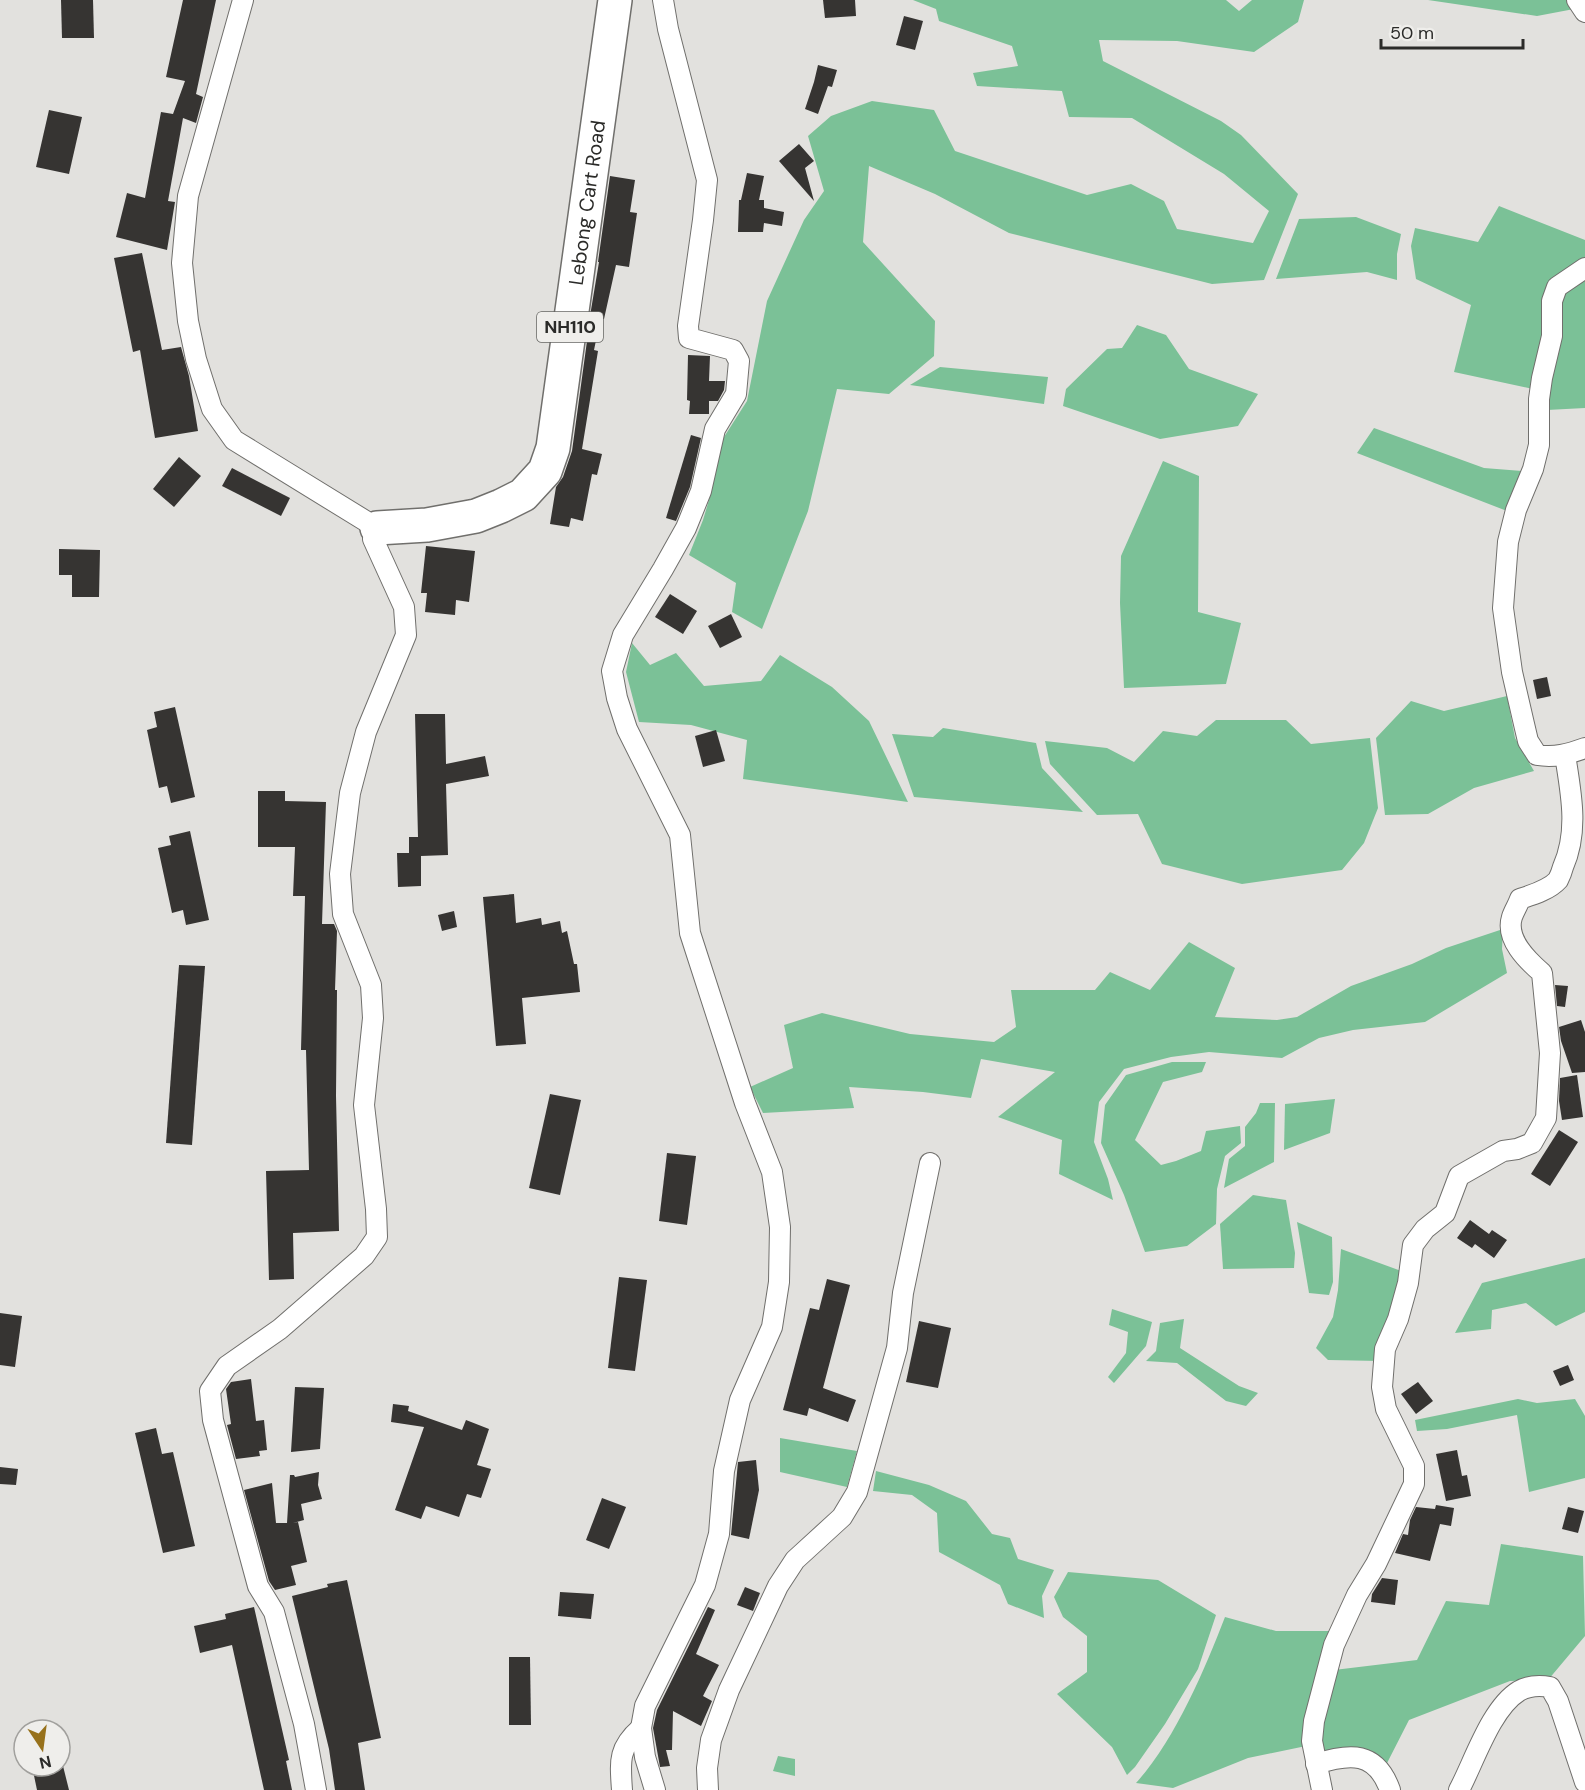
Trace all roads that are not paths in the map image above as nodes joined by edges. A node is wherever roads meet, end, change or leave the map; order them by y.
1 (243, 0) edge
2 (615, 0) edge
3 (663, 0) edge
4 (1577, 0) edge
5 (1585, 12) edge
6 (1585, 268) edge
7 (377, 528) junction
8 (1585, 748) edge
9 (1565, 755) junction
10 (930, 1163) dead end
11 (641, 1728) junction
12 (1316, 1764) junction
13 (1585, 1782) edge
14 (316, 1790) edge
15 (622, 1790) edge
16 (655, 1790) edge
17 (708, 1790) edge
18 (1322, 1790) edge
19 (1390, 1790) edge
20 (1459, 1790) edge

1 - 7 street
2 - 7 highway, Lebong Cart Road / NH110
3 - 11 street
4 - 5 street
6 - 9 street
7 - 14 street
8 - 9 street
9 - 12 street
10 - 17 street
11 - 15 street
11 - 16 street
12 - 18 street
12 - 19 street
13 - 20 street

